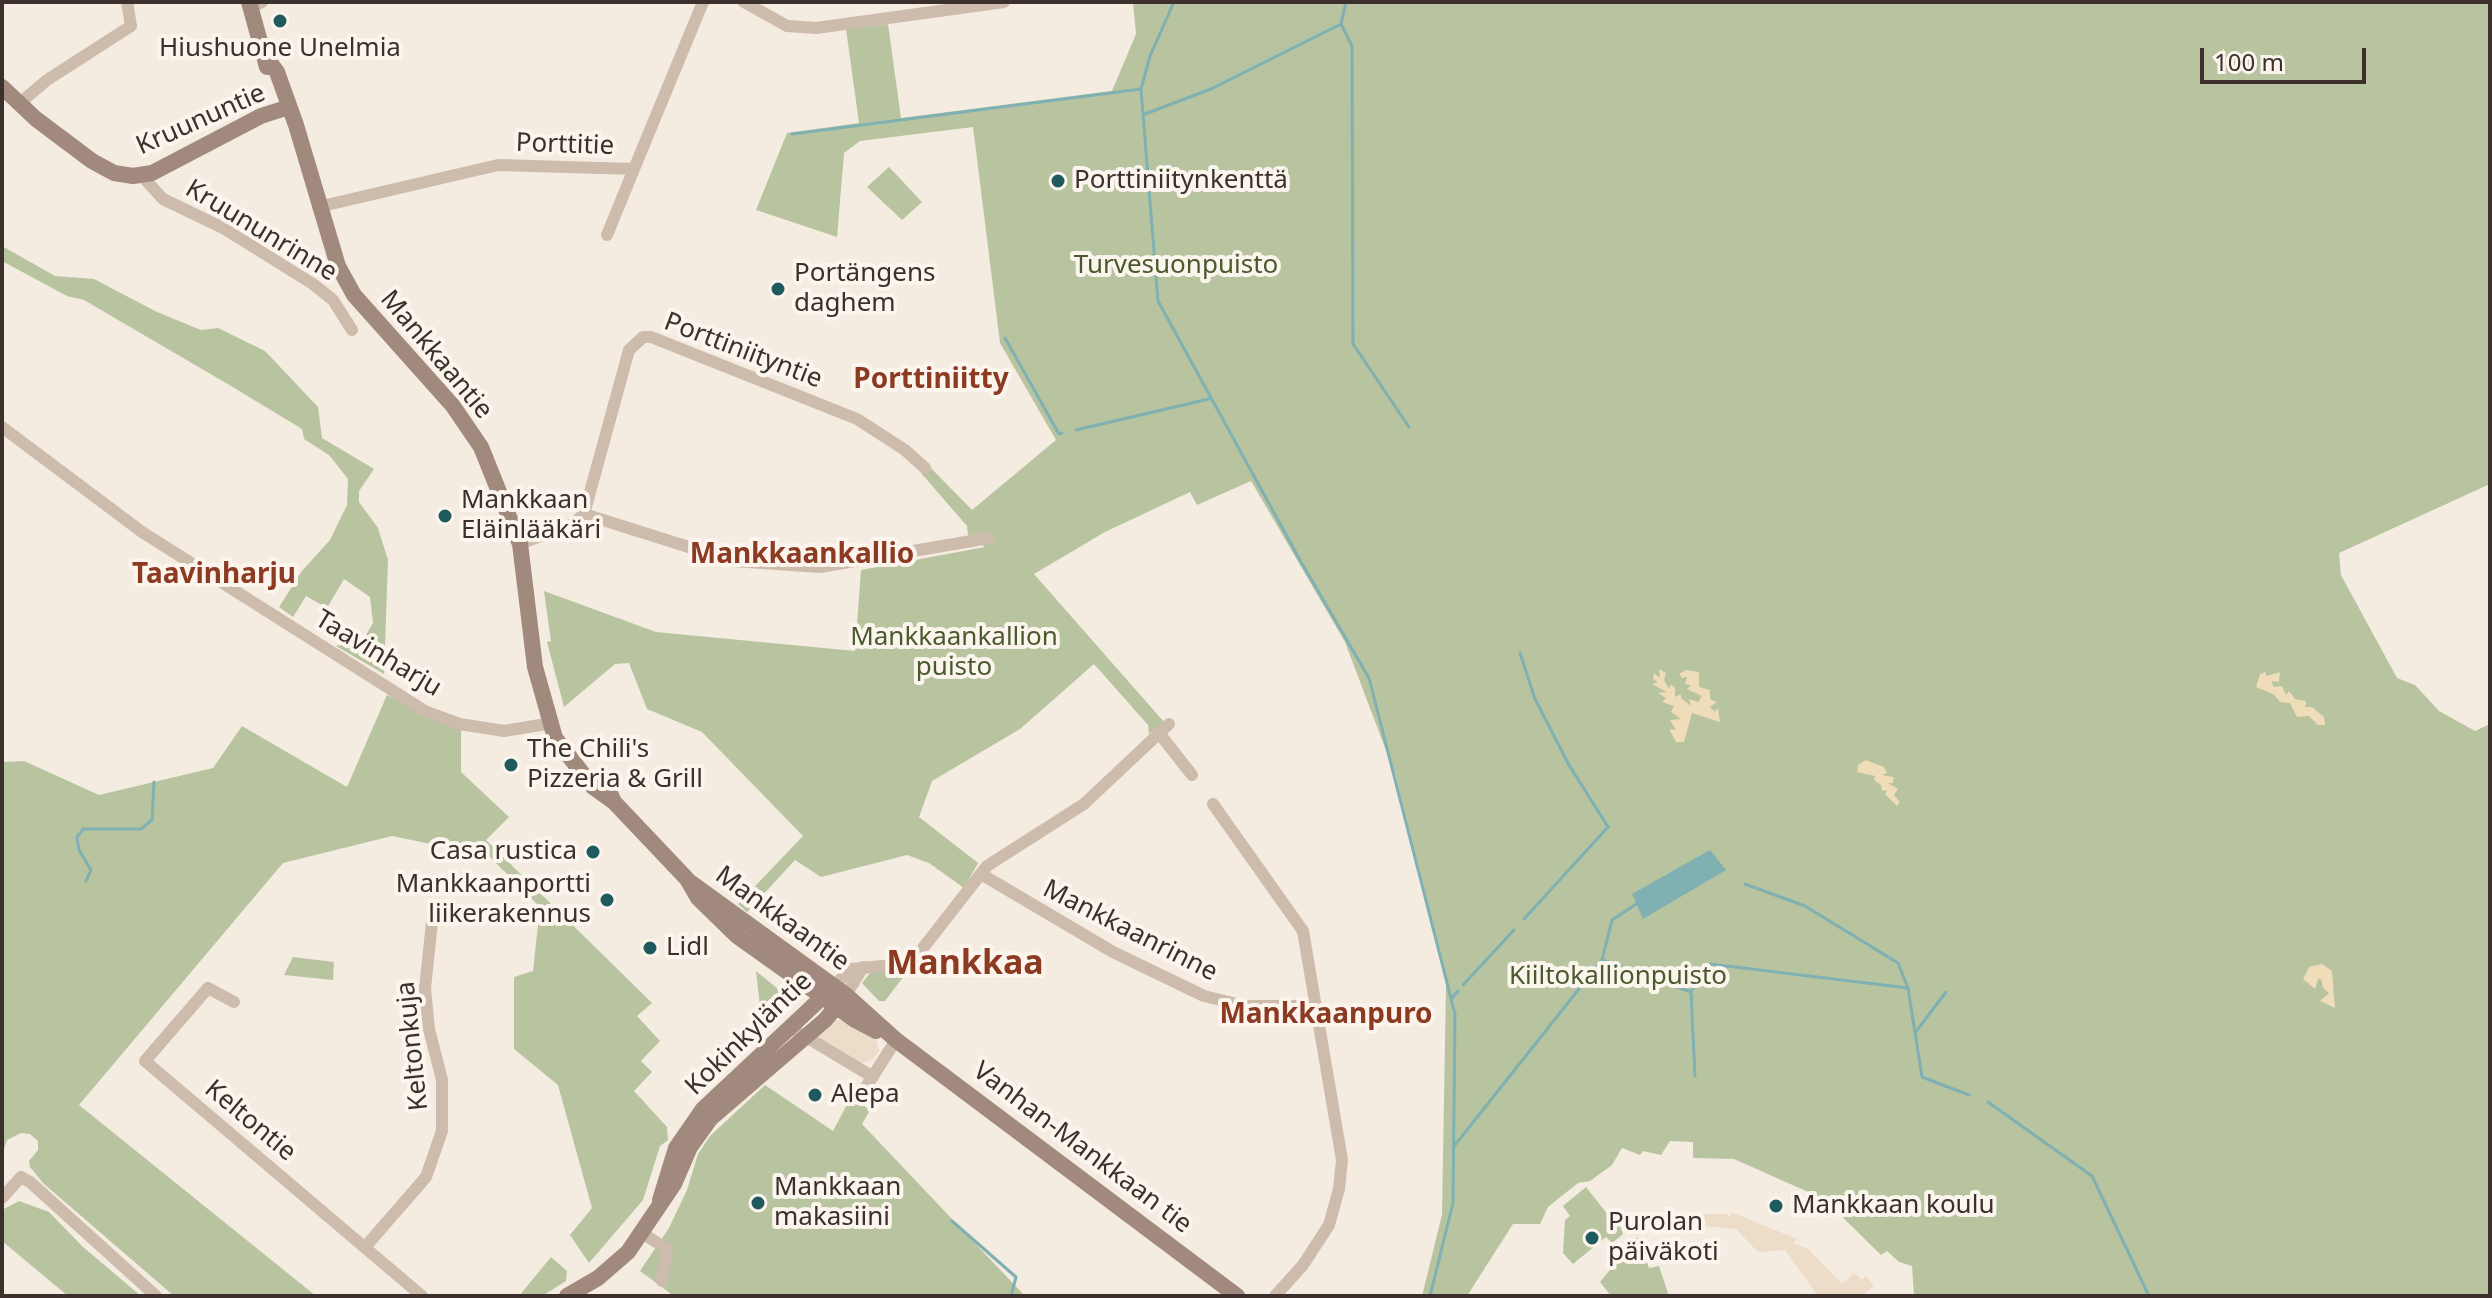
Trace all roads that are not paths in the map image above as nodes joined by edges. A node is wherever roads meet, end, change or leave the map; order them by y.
1 (127, 2) edge
2 (703, 2) edge
3 (744, 2) edge
4 (1004, 2) edge
5 (254, 4) edge
6 (2, 87) edge
7 (21, 102) junction
8 (284, 109) junction
9 (634, 169) junction
10 (141, 175) junction
11 (318, 207) junction
12 (607, 235) dead end
13 (352, 330) dead end
14 (2, 427) edge
15 (925, 468) dead end
16 (584, 514) junction
17 (989, 538) dead end
18 (520, 544) junction
19 (552, 723) junction
20 (1192, 775) dead end
21 (1213, 804) dead end
22 (981, 874) junction
23 (433, 912) dead end
24 (835, 996) junction
25 (234, 1002) dead end
26 (1315, 1006) junction
27 (798, 1033) junction
28 (896, 1040) junction
29 (873, 1077) junction
30 (857, 1101) dead end
31 (2, 1198) edge
32 (642, 1233) junction
33 (366, 1246) junction
34 (662, 1281) dead end
35 (156, 1296) edge
36 (422, 1296) edge
37 (567, 1296) edge
38 (1237, 1296) edge
39 (1275, 1296) edge

1 - 7 street
2 - 9 street, Porttitie
3 - 4 street
5 - 8 main road, Mankkaantie
6 - 7 main road, Kruununtie
7 - 10 main road, Kruununtie
8 - 10 main road, Kruununtie
8 - 11 main road, Mankkaantie
9 - 11 street, Porttitie
9 - 12 street
10 - 13 street, Kruununrinne
11 - 18 main road, Mankkaantie
14 - 19 street, Taavinharju
15 - 16 street, Porttiniityntie
16 - 17 street
16 - 18 street
18 - 19 main road, Mankkaantie
19 - 24 main road, Mankkaantie
20 - 22 street
21 - 26 street
22 - 24 street
22 - 26 street, Mankkaanrinne
23 - 33 street, Keltonkuja
24 - 27 main road, Kokinkyläntie
24 - 28 main road, Vanhan-Mankkaan tie
25 - 33 street, Keltontie
26 - 39 street
27 - 29 street
27 - 32 main road, Kokinkyläntie
28 - 29 street
28 - 38 main road, Vanhan-Mankkaan tie
29 - 30 street
31 - 35 street
32 - 34 street
32 - 37 main road, Kokinkyläntie
33 - 36 street, Keltontie

